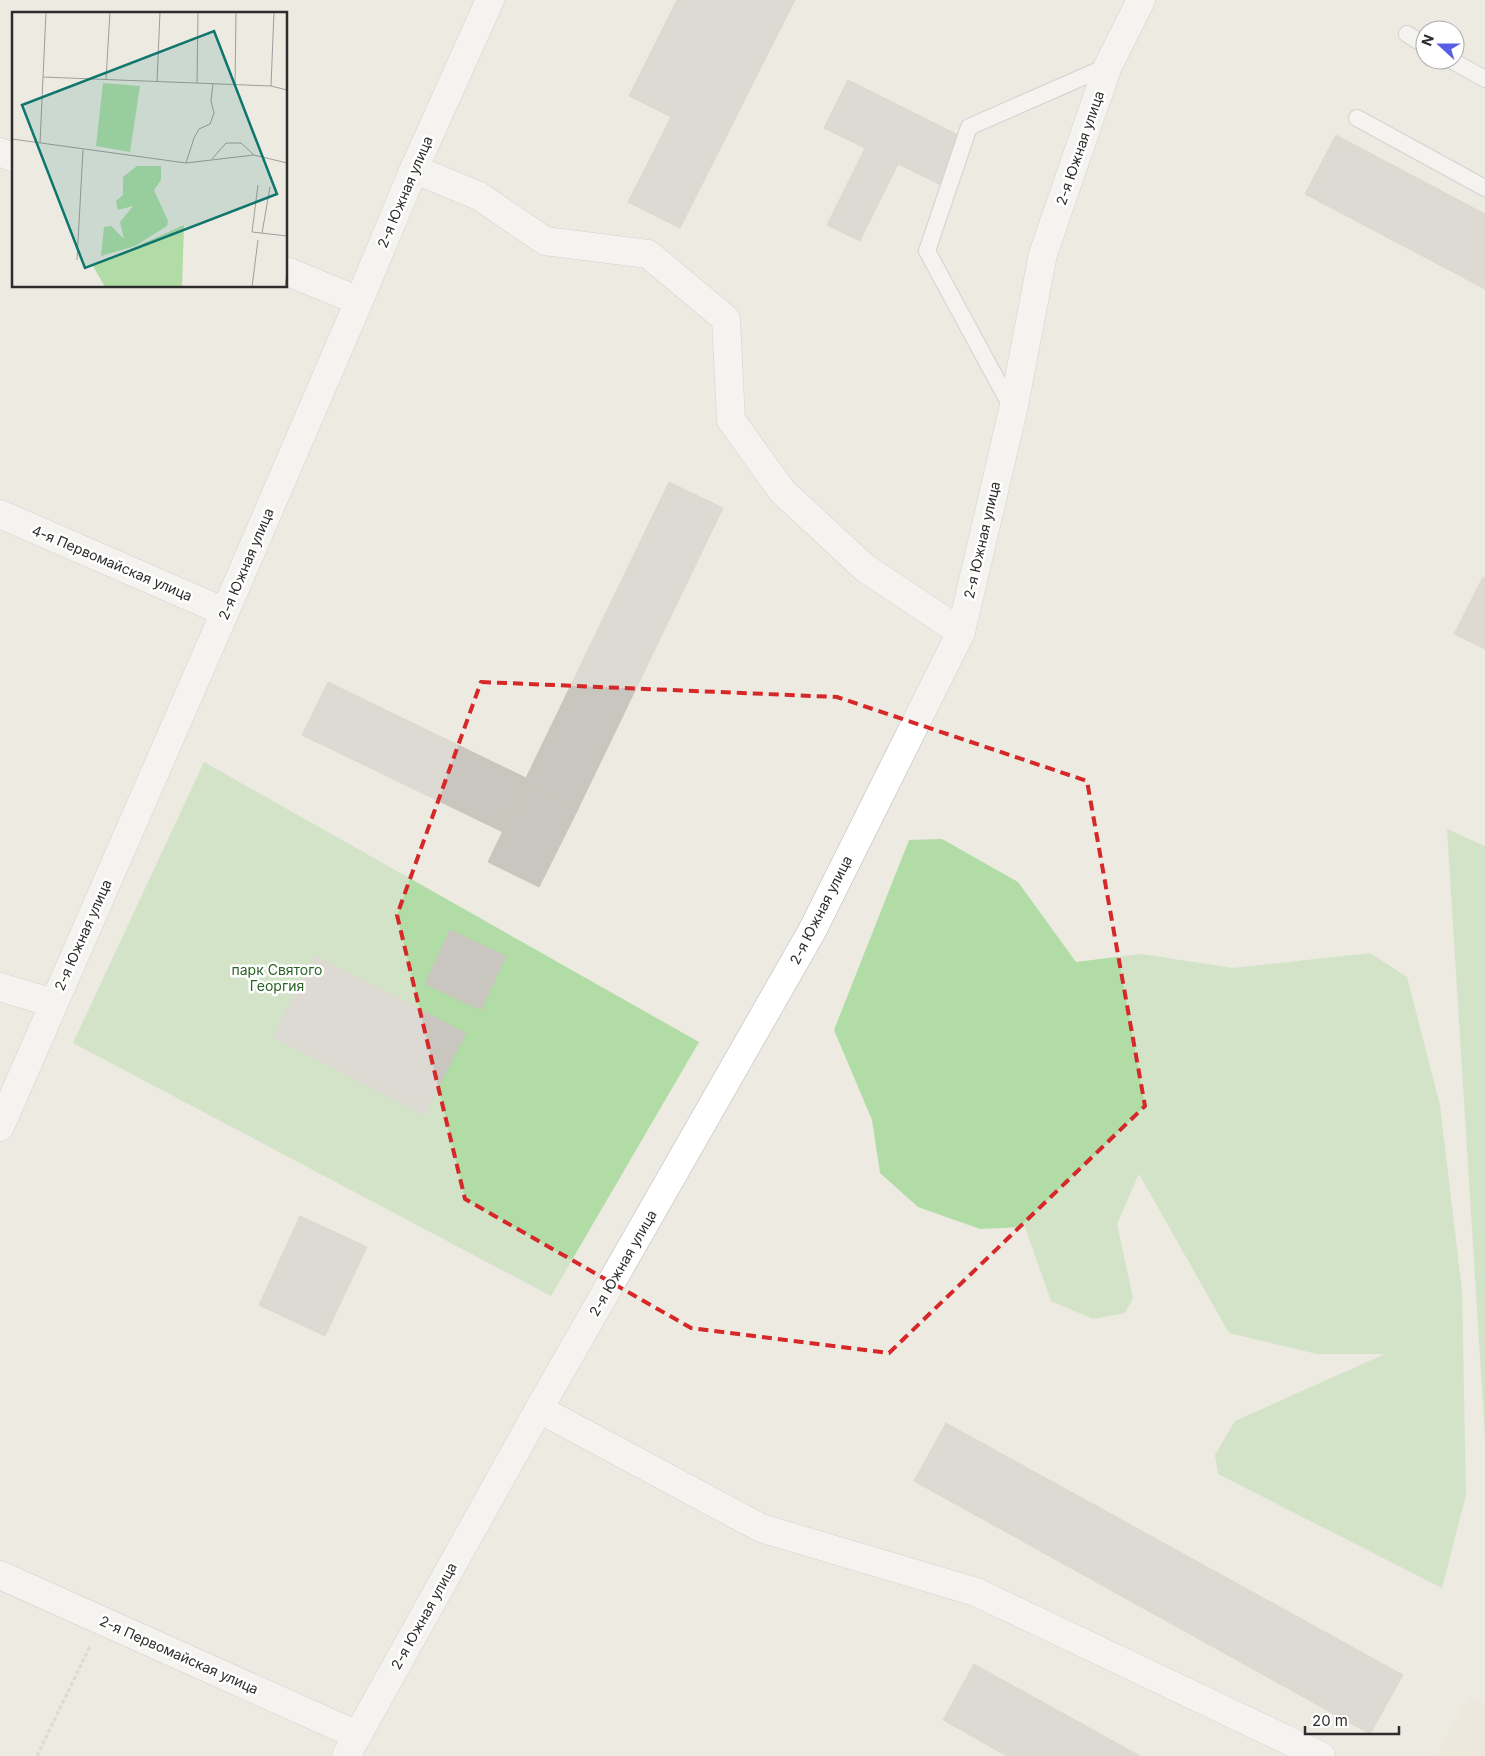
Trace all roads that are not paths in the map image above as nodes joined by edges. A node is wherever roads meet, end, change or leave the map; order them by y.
1 (1141, 0) edge
2 (486, 1) edge
3 (1407, 34) dead end
4 (1415, 39) edge
5 (1108, 66) junction
6 (1465, 68) edge
7 (1485, 80) edge
8 (1357, 118) dead end
9 (0, 152) edge
10 (12, 157) edge
11 (414, 169) junction
12 (1485, 188) edge
13 (288, 272) edge
14 (359, 301) junction
15 (1013, 410) junction
16 (0, 514) edge
17 (225, 612) junction
18 (960, 632) junction
19 (0, 986) edge
20 (51, 1008) junction
21 (0, 1127) edge
22 (539, 1410) junction
23 (0, 1575) edge
24 (352, 1746) edge
25 (1321, 1756) edge

1 - 5 street, 2-я Южная улица
2 - 11 street, 2-я Южная улица
3 - 4 lane
5 - 15 street, 2-я Южная улица
5 - 15 lane
6 - 7 lane
8 - 12 lane
9 - 10 street
11 - 14 street, 2-я Южная улица
11 - 18 street
13 - 14 street
14 - 17 street, 2-я Южная улица
15 - 18 street, 2-я Южная улица
16 - 17 street, 4-я Первомайская улица
17 - 20 street, 2-я Южная улица
18 - 22 street, 2-я Южная улица
19 - 20 street
20 - 21 street, 2-я Южная улица
22 - 24 street, 2-я Южная улица
22 - 25 street
23 - 24 street, 2-я Первомайская улица

